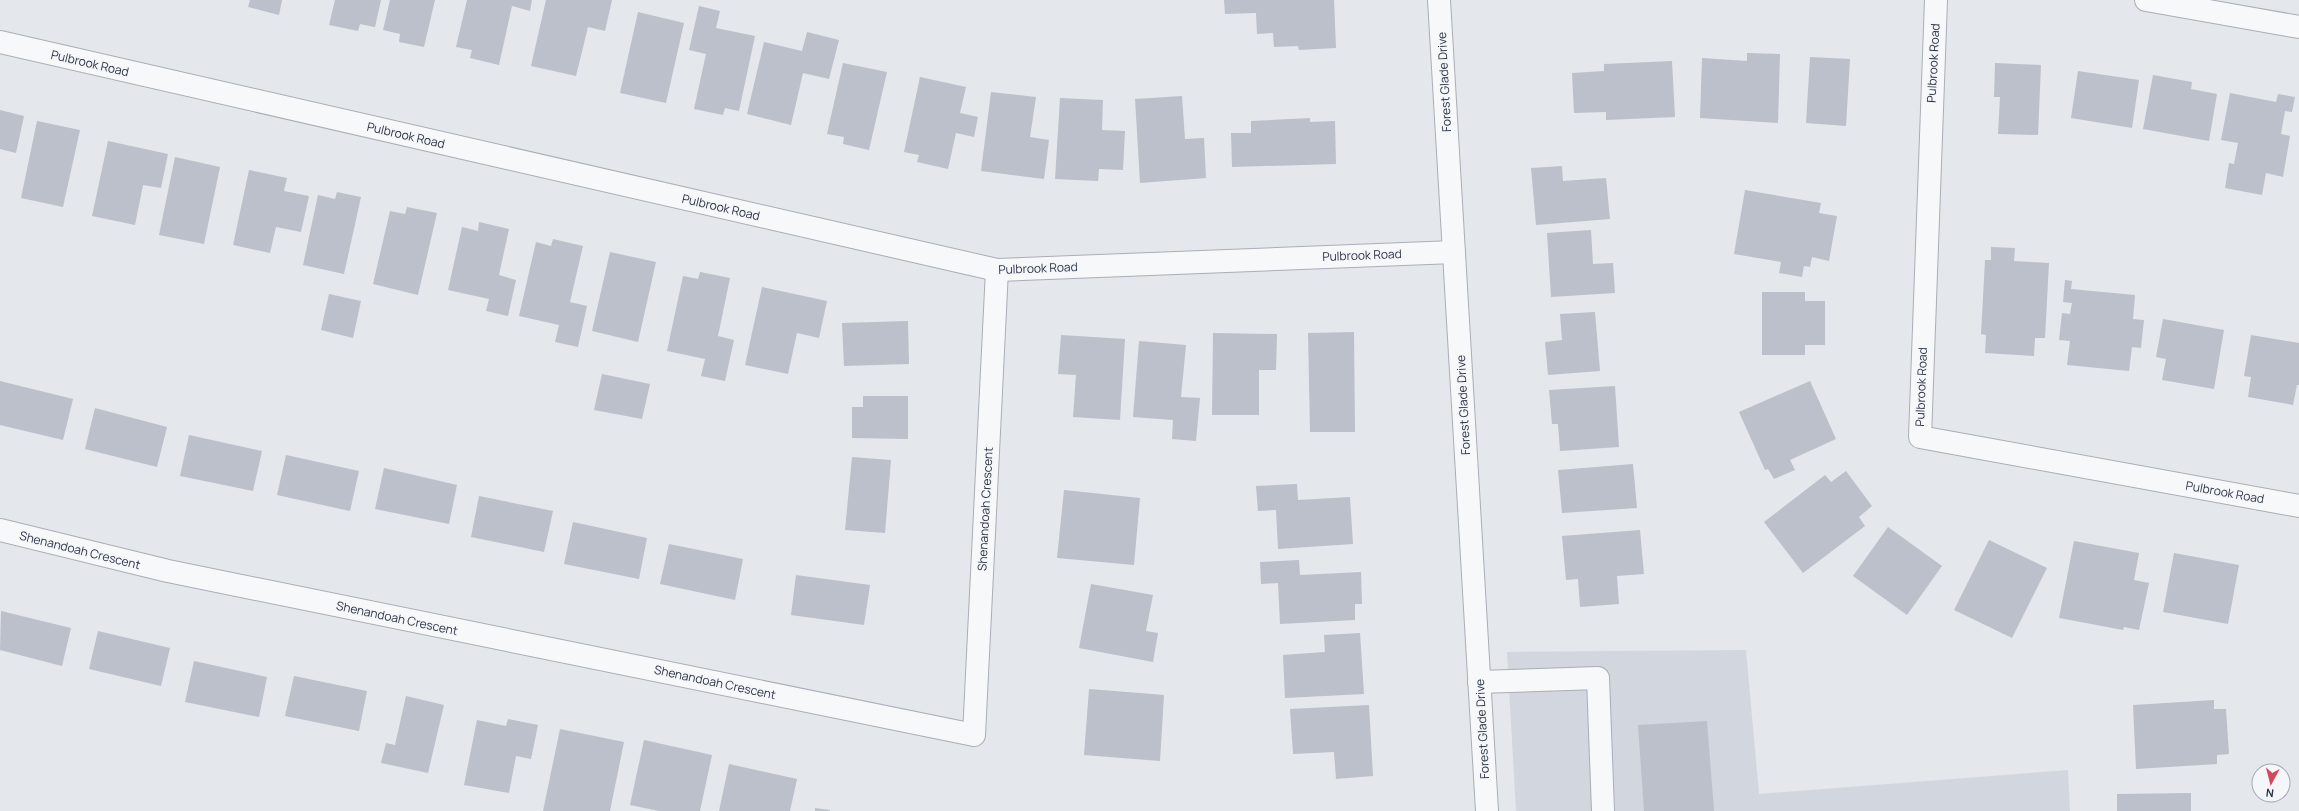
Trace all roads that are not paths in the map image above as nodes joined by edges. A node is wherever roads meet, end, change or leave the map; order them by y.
1 (1439, 0) edge
2 (1936, 0) edge
3 (2146, 0) edge
4 (2299, 27) edge
5 (0, 42) edge
6 (1454, 252) junction
7 (997, 270) junction
8 (2299, 506) edge
9 (0, 530) edge
10 (1479, 682) junction
11 (1487, 811) edge
12 (1603, 811) edge

1 - 6 street, Forest Glade Drive
2 - 8 street, Pulbrook Road
3 - 4 street
5 - 7 street, Pulbrook Road
6 - 7 street, Pulbrook Road
6 - 10 street, Forest Glade Drive
7 - 9 street, Shenandoah Crescent
10 - 11 street, Forest Glade Drive
10 - 12 street

